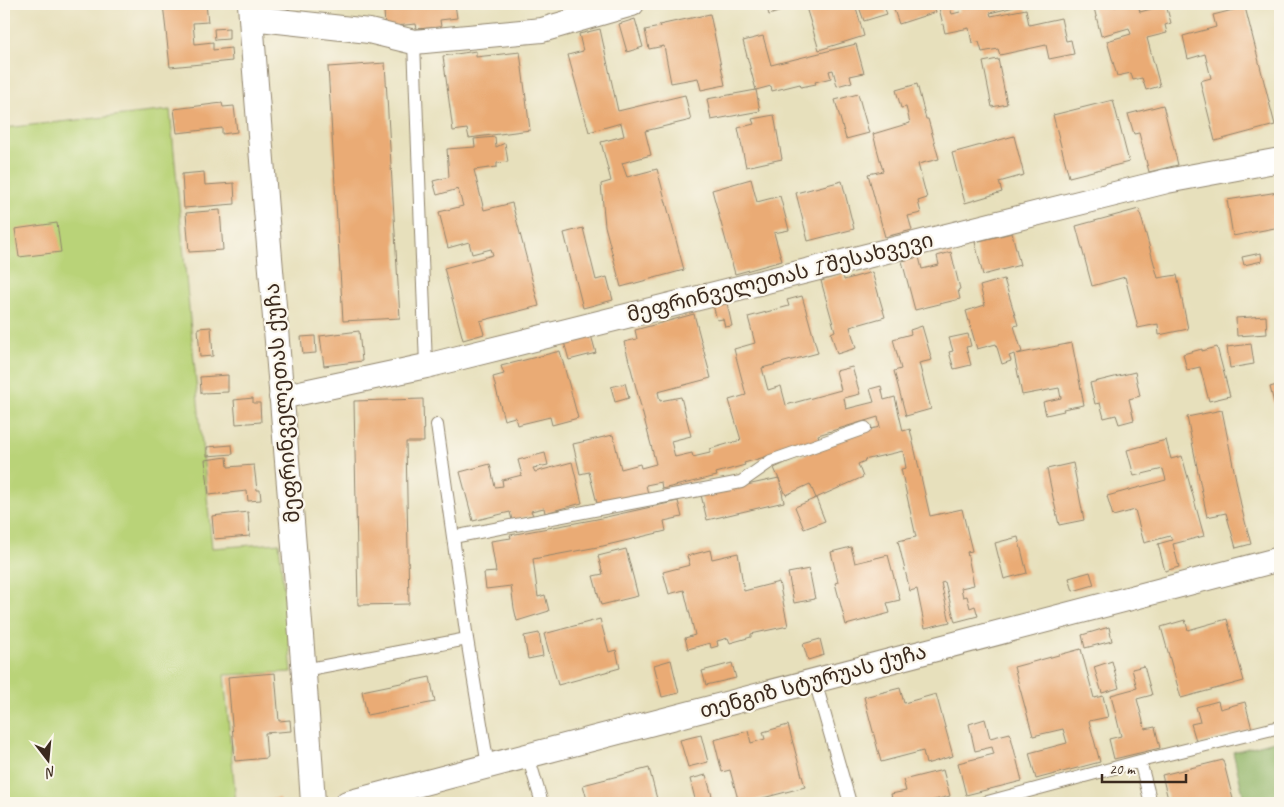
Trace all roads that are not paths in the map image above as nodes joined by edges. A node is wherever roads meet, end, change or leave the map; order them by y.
1 (271, 4) edge
2 (632, 4) edge
3 (250, 11) edge
4 (414, 42) junction
5 (1280, 160) edge
6 (426, 366) junction
7 (281, 397) junction
8 (437, 425) dead end
9 (865, 428) dead end
10 (453, 537) junction
11 (1280, 559) edge
12 (467, 639) junction
13 (304, 670) junction
14 (814, 681) junction
15 (1280, 727) edge
16 (528, 756) junction
17 (1140, 761) junction
18 (488, 766) junction
19 (313, 803) edge
20 (347, 803) edge
21 (542, 803) edge
22 (850, 803) edge
23 (984, 803) edge
24 (1151, 803) edge

1 - 3 street
2 - 4 street
3 - 4 street
3 - 7 street, მეფრინველეთას ქუჩა
4 - 6 lane
5 - 6 street, მეფრინველეთას I შესახვევი
6 - 7 street, მეფრინველეთას I შესახვევი
7 - 13 street, მეფრინველეთას ქუჩა
8 - 10 lane
9 - 10 lane
10 - 12 lane
11 - 14 street, თენგიზ სტურუას ქუჩა
12 - 13 lane
12 - 18 lane
13 - 19 street, მეფრინველეთას ქუჩა
14 - 16 street, თენგიზ სტურუას ქუჩა
14 - 22 lane
15 - 17 lane
16 - 18 street, თენგიზ სტურუას ქუჩა
16 - 21 lane
17 - 23 lane
17 - 24 lane
18 - 20 street, თენგიზ სტურუას ქუჩა

